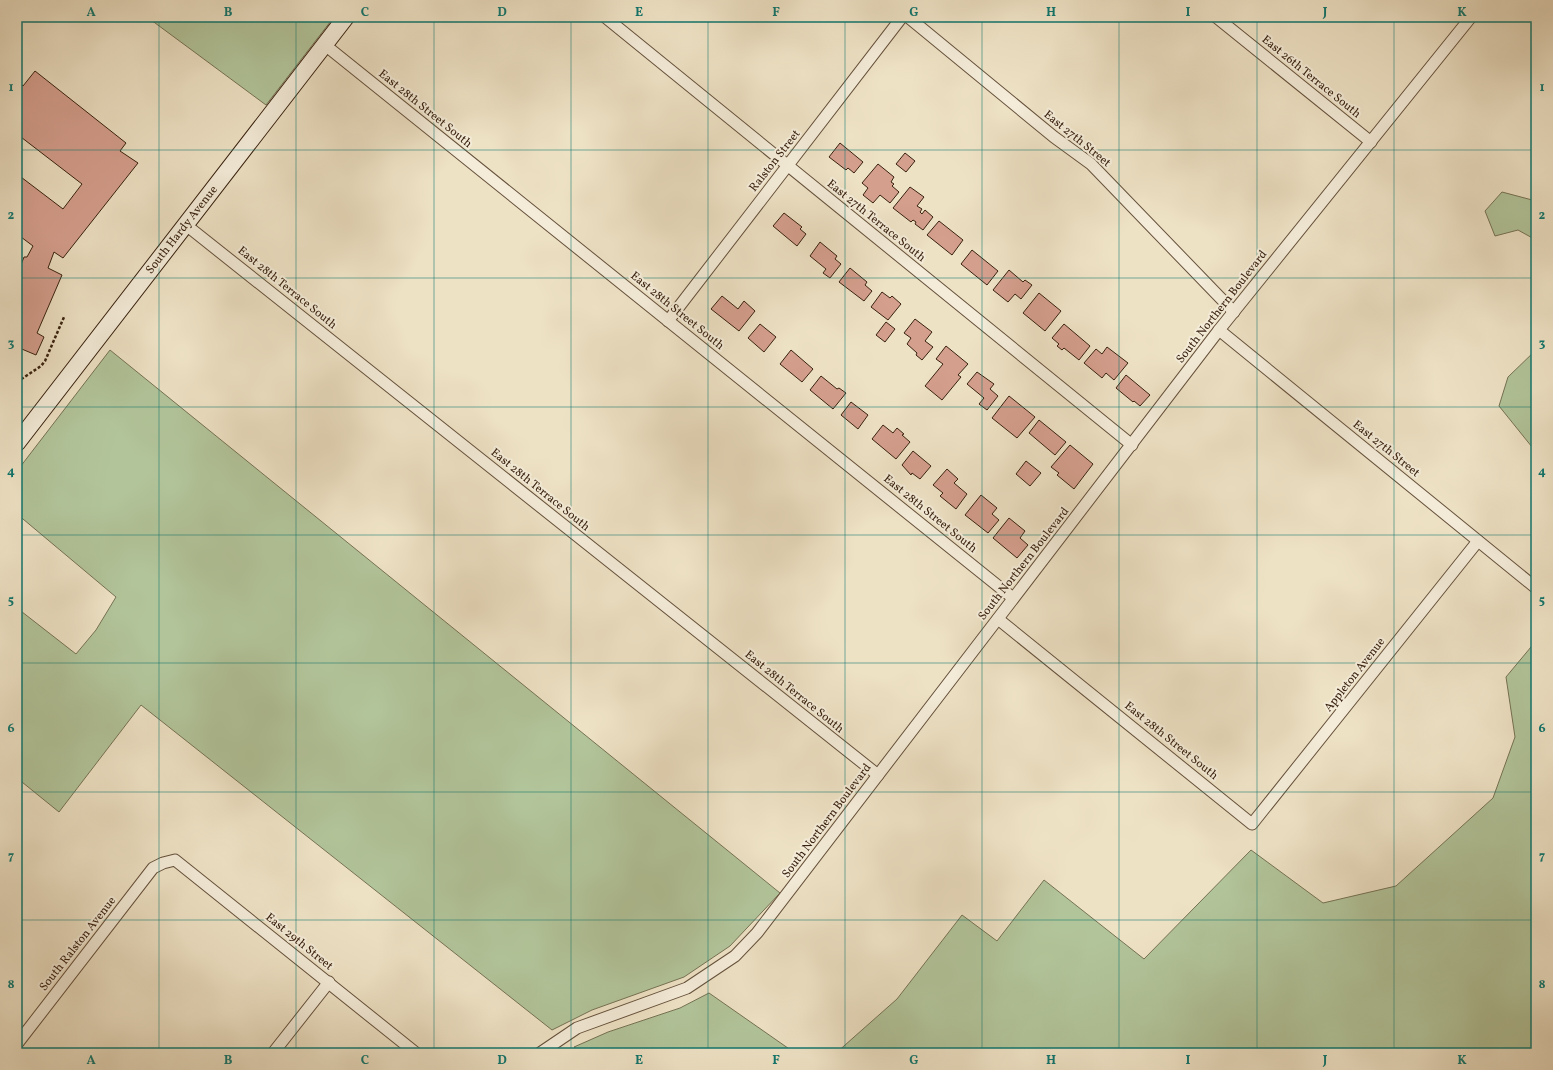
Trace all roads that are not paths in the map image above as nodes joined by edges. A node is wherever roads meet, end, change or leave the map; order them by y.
1 (346, 17) edge
2 (605, 17) edge
3 (902, 17) edge
4 (908, 17) edge
5 (1216, 17) edge
6 (1471, 17) edge
7 (325, 45) junction
8 (1370, 142) junction
9 (788, 166) junction
10 (186, 225) junction
11 (1234, 312) junction
12 (668, 321) junction
13 (1219, 330) junction
14 (17, 443) edge
15 (1132, 445) junction
16 (1478, 541) junction
17 (1536, 588) edge
18 (1013, 598) junction
19 (998, 619) junction
20 (878, 775) junction
21 (1252, 824) joint
22 (163, 862) joint
23 (328, 982) junction
24 (17, 1044) edge
25 (273, 1053) edge
26 (416, 1053) edge
27 (540, 1053) edge

1 - 7 street, South Hardy Avenue
2 - 9 street, East 27th Terrace South
3 - 9 street, Ralston Street
4 - 11 street, East 27th Street
5 - 8 street, East 26th Terrace South
6 - 8 street, South Northern Boulevard
7 - 10 street, South Hardy Avenue
7 - 12 street, East 28th Street South
8 - 11 street, South Northern Boulevard
9 - 12 street, Ralston Street
9 - 15 street, East 27th Terrace South
10 - 14 street, South Hardy Avenue
10 - 20 street, East 28th Terrace South
11 - 13 street, South Northern Boulevard
12 - 18 street, East 28th Street South
13 - 15 street, South Northern Boulevard
13 - 16 street, East 27th Street
15 - 18 street, South Northern Boulevard
16 - 17 street, East 27th Street
16 - 21 street, Appleton Avenue
18 - 19 street, South Northern Boulevard
19 - 20 street, South Northern Boulevard
19 - 21 street, East 28th Street South
20 - 27 street, South Northern Boulevard
22 - 23 street, East 29th Street
22 - 24 street, South Ralston Avenue
23 - 25 street
23 - 26 street, East 29th Street

